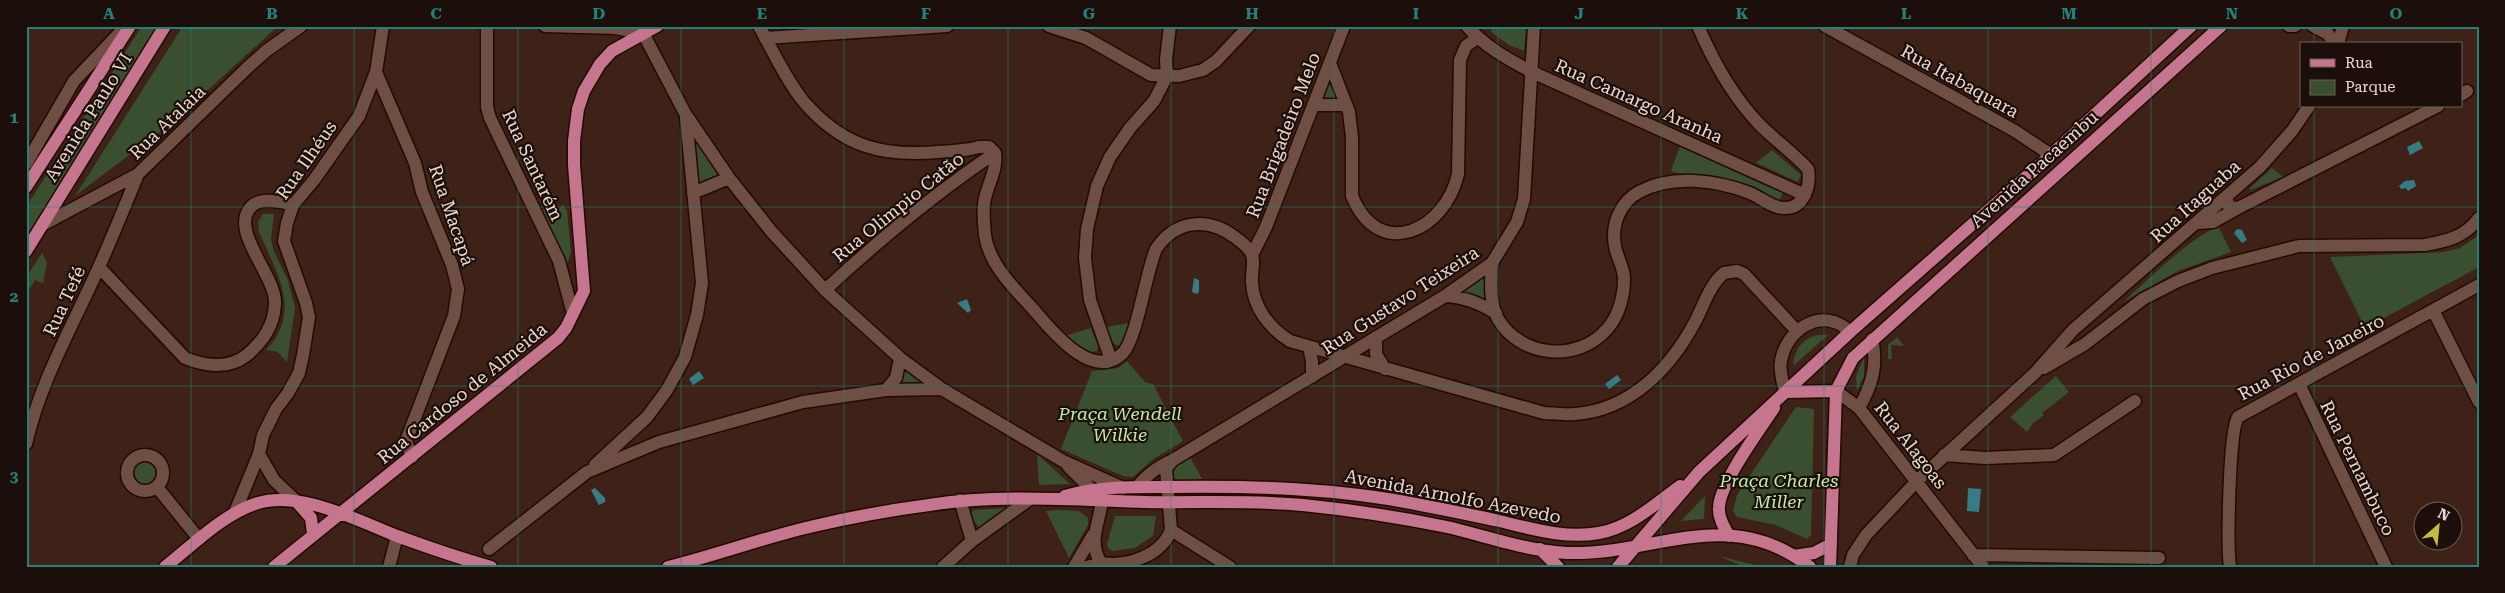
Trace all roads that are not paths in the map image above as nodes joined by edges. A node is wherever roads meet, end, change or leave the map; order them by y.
1 (126, 26) edge
2 (130, 26) edge
3 (165, 26) edge
4 (301, 26) edge
5 (383, 26) edge
6 (487, 26) edge
7 (545, 26) edge
8 (657, 26) edge
9 (759, 26) edge
10 (947, 26) edge
11 (1049, 26) edge
12 (1170, 26) edge
13 (1249, 26) edge
14 (1344, 26) edge
15 (1467, 26) edge
16 (1534, 26) edge
17 (1698, 26) edge
18 (1825, 26) edge
19 (2191, 26) edge
20 (2221, 26) edge
21 (2289, 26) edge
22 (2295, 26) edge
23 (2313, 26) edge
24 (2343, 26) edge
25 (927, 27) edge
26 (643, 33) junction
27 (765, 38) junction
28 (1477, 38) junction
29 (2334, 42) edge
30 (2337, 42) edge
31 (1330, 63) junction
32 (376, 72) junction
33 (1532, 72) junction
34 (1167, 76) junction
35 (1313, 105) junction
36 (1346, 105) junction
37 (2308, 108) edge
38 (2434, 108) edge
39 (686, 115) junction
40 (995, 153) junction
41 (2051, 155) junction
42 (26, 164) edge
43 (138, 174) junction
44 (729, 178) junction
45 (26, 187) edge
46 (693, 193) junction
47 (1806, 196) junction
48 (2226, 198) junction
49 (293, 205) junction
50 (2238, 208) junction
51 (2479, 218) edge
52 (2198, 223) junction
53 (44, 224) junction
54 (26, 251) edge
55 (1252, 255) junction
56 (1492, 263) junction
57 (99, 267) junction
58 (2479, 276) edge
59 (2479, 285) edge
60 (825, 290) junction
61 (1445, 296) junction
62 (2433, 310) junction
63 (573, 314) junction
64 (1496, 314) junction
65 (1796, 330) junction
66 (1850, 332) junction
67 (1376, 337) junction
68 (1872, 339) junction
69 (2374, 343) junction
70 (1309, 348) junction
71 (1343, 357) junction
72 (900, 358) junction
73 (1112, 360) junction
74 (1385, 369) junction
75 (2035, 372) junction
76 (1312, 377) junction
77 (2299, 384) junction
78 (942, 389) junction
79 (886, 390) junction
80 (1785, 392) junction
81 (1836, 392) junction
82 (2135, 401) dead end
83 (2479, 402) edge
84 (1859, 408) junction
85 (26, 444) edge
86 (259, 454) junction
87 (1944, 455) junction
88 (412, 457) junction
89 (1173, 460) junction
90 (1063, 461) junction
91 (587, 472) junction
92 (1699, 472) junction
93 (1917, 481) junction
94 (157, 487) dead end
95 (1137, 487) junction
96 (1167, 487) junction
97 (1124, 488) junction
98 (1093, 489) junction
99 (361, 498) junction
100 (1030, 499) junction
101 (1055, 499) junction
102 (960, 500) junction
103 (1102, 500) junction
104 (296, 501) junction
105 (1168, 502) junction
106 (234, 512) junction
107 (341, 514) junction
108 (364, 522) junction
109 (1171, 530) junction
110 (313, 534) junction
111 (1094, 535) junction
112 (397, 536) junction
113 (1729, 536) junction
114 (199, 539) junction
115 (972, 541) junction
116 (1637, 544) junction
117 (1830, 544) junction
118 (489, 549) dead end
119 (1540, 549) junction
120 (1973, 555) junction
121 (1794, 556) junction
122 (2159, 558) dead end
123 (1101, 562) junction
124 (474, 564) edge
125 (2230, 566) edge
126 (165, 567) edge
127 (274, 567) edge
128 (389, 567) edge
129 (491, 567) edge
130 (668, 567) edge
131 (943, 567) edge
132 (1074, 567) edge
133 (1087, 567) edge
134 (1230, 567) edge
135 (1558, 567) edge
136 (1618, 567) edge
137 (1810, 567) edge
138 (1830, 567) edge
139 (1850, 567) edge
140 (1983, 567) edge
141 (2386, 567) edge

1 - 42 street, Avenida Paulo VI
2 - 45 main road, Avenida Paulo VI
3 - 53 main road, Avenida Paulo VI
4 - 43 street, Rua Atalaia
5 - 32 street, Rua Ilhéus
6 - 63 street, Rua Santarém
7 - 26 street
8 - 26 main road, Rua Cardoso de Almeida
9 - 27 street
10 - 25 street
11 - 34 street
12 - 34 street
13 - 34 street
14 - 31 street, Rua Brigadeiro Melo
15 - 28 street, Rua Camargo Aranha
16 - 33 street, Rua Gustavo Teixeira
17 - 47 street
18 - 41 street, Rua Itabaquara
19 - 41 main road, Avenida Pacaembu
20 - 68 main road, Avenida Pacaembu
21 - 22 street
23 - 29 street
24 - 30 street
25 - 27 street
26 - 39 street
26 - 63 main road, Rua Cardoso de Almeida
27 - 40 street
28 - 33 street, Rua Camargo Aranha
28 - 36 street
31 - 35 street, Rua Brigadeiro Melo
31 - 36 street
32 - 49 street, Rua Ilhéus
32 - 88 street, Rua Macapá
33 - 47 street, Rua Camargo Aranha
33 - 56 street, Rua Gustavo Teixeira
34 - 73 street
35 - 36 street
35 - 55 street, Rua Brigadeiro Melo
37 - 48 street, Rua Itaguaba
38 - 50 street
39 - 44 street
39 - 46 street
40 - 60 street, Rua Olimpio Catão
40 - 73 street
41 - 66 main road, Avenida Pacaembu
43 - 53 street, Rua Atalaia
43 - 57 street, Rua Tefé
44 - 46 street
44 - 60 street
46 - 91 street
47 - 64 street
48 - 50 street
48 - 52 street, Rua Itaguaba
49 - 57 street
49 - 86 street, Rua Ilhéus
50 - 52 street
51 - 75 street
52 - 75 street, Rua Itaguaba
53 - 54 main road, Avenida Paulo VI
55 - 70 street
55 - 73 street
56 - 61 street, Rua Gustavo Teixeira
56 - 64 street
57 - 85 street, Rua Tefé
58 - 69 street
59 - 62 street, Rua Rio de Janeiro
60 - 72 street
61 - 64 street
61 - 67 street, Rua Gustavo Teixeira
62 - 69 street, Rua Rio de Janeiro
62 - 83 street
63 - 88 main road, Rua Cardoso de Almeida
65 - 66 street
65 - 74 street
65 - 80 street
66 - 80 main road
67 - 71 street, Rua Gustavo Teixeira
67 - 74 street
68 - 81 main road
68 - 84 street
69 - 77 street, Rua Rio de Janeiro
70 - 71 street
70 - 76 street, Rua Gustavo Teixeira
71 - 74 street
71 - 76 street, Rua Gustavo Teixeira
72 - 78 street
72 - 79 street
75 - 87 street
76 - 89 street, Rua Gustavo Teixeira
77 - 125 street, Rua Rio de Janeiro
77 - 141 street, Rua Pernambuco
78 - 79 street
78 - 90 street
79 - 91 street
80 - 81 main road
80 - 92 main road
80 - 113 main road
81 - 84 street, Rua Alagoas
81 - 117 main road
82 - 87 street
84 - 93 street, Rua Alagoas
86 - 104 street
86 - 106 street, Rua Ilhéus
87 - 93 street
88 - 99 main road, Rua Cardoso de Almeida
89 - 95 street, Rua Gustavo Teixeira
89 - 96 street
90 - 97 street
90 - 98 street
91 - 118 street
92 - 96 main road, Avenida Arnolfo Azevedo
92 - 116 main road
93 - 120 street, Rua Alagoas
93 - 139 street
94 - 114 street
95 - 96 main road, Avenida Arnolfo Azevedo
95 - 97 main road, Avenida Arnolfo Azevedo
96 - 105 street
97 - 98 main road, Avenida Arnolfo Azevedo
98 - 101 main road, Avenida Arnolfo Azevedo
98 - 103 street
99 - 107 main road, Rua Cardoso de Almeida
99 - 108 main road
100 - 101 main road
100 - 102 main road
100 - 115 street
101 - 103 main road, Avenida Arnolfo Azevedo
102 - 115 street
102 - 130 main road
103 - 105 main road, Avenida Arnolfo Azevedo
103 - 111 street
104 - 106 main road
104 - 107 main road
104 - 110 main road
105 - 109 street
105 - 119 main road, Avenida Arnolfo Azevedo
106 - 114 main road
107 - 108 main road
107 - 110 main road, Rua Cardoso de Almeida
108 - 112 main road
109 - 123 street
109 - 134 street
110 - 127 main road, Rua Cardoso de Almeida
111 - 123 street
111 - 132 street
112 - 124 main road
112 - 128 street
113 - 116 main road
113 - 121 main road
114 - 126 main road
115 - 131 street
116 - 119 main road, Avenida Arnolfo Azevedo
116 - 136 main road
117 - 121 main road
117 - 138 main road
119 - 135 main road
120 - 122 street
120 - 140 street, Rua Alagoas
121 - 137 main road
123 - 133 street
124 - 129 main road

